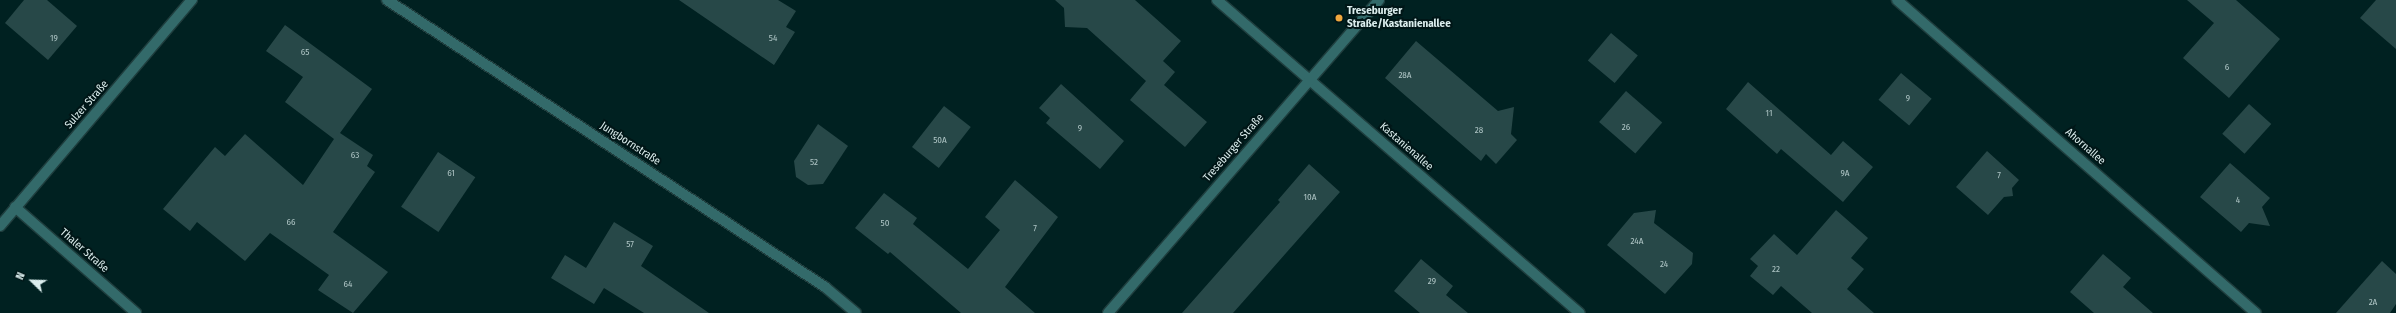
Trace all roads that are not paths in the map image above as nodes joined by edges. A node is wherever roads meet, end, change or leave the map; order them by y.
1 (192, 0) edge
2 (387, 0) edge
3 (1217, 0) edge
4 (1379, 0) edge
5 (1897, 0) edge
6 (1309, 80) junction
7 (15, 208) junction
8 (0, 226) edge
9 (136, 313) edge
10 (856, 313) edge
11 (1108, 313) edge
12 (1580, 313) edge
13 (2256, 313) edge

1 - 7 street, Sulzer Straße
2 - 10 street, Jungbornstraße
3 - 6 street, Kastanienallee
4 - 6 street, Treseburger Straße
5 - 13 street, Ahornallee
6 - 11 street, Treseburger Straße
6 - 12 street, Kastanienallee
7 - 8 street, Sulzer Straße
7 - 9 street, Thaler Straße

